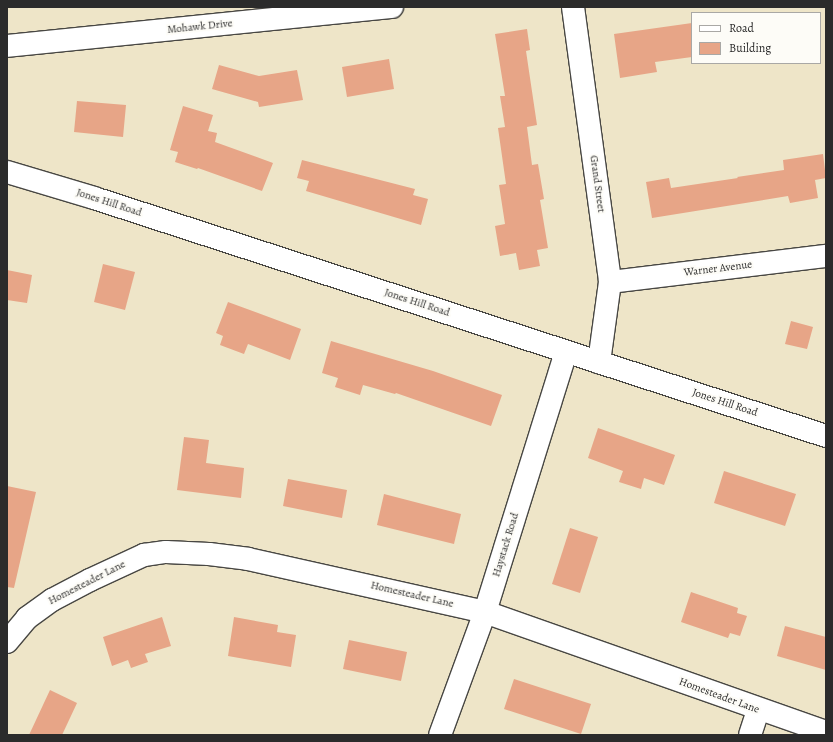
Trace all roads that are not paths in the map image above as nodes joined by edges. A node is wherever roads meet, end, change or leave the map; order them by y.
1 (392, 7) edge
2 (574, 7) edge
3 (7, 46) edge
4 (7, 172) edge
5 (826, 256) edge
6 (610, 282) junction
7 (566, 352) junction
8 (599, 362) junction
9 (826, 436) edge
10 (485, 612) junction
11 (7, 642) edge
12 (758, 710) junction
13 (826, 732) edge
14 (440, 735) edge
15 (750, 735) edge

1 - 3 street, Mohawk Drive
2 - 6 street, Grand Street
4 - 7 street, Jones Hill Road
5 - 6 street, Warner Avenue
6 - 8 street, Grand Street
7 - 8 street, Jones Hill Road
7 - 10 street, Haystack Road
8 - 9 street, Jones Hill Road
10 - 11 street, Homesteader Lane
10 - 12 street, Homesteader Lane
10 - 14 street, Haystack Road
12 - 13 street, Homesteader Lane
12 - 15 street

